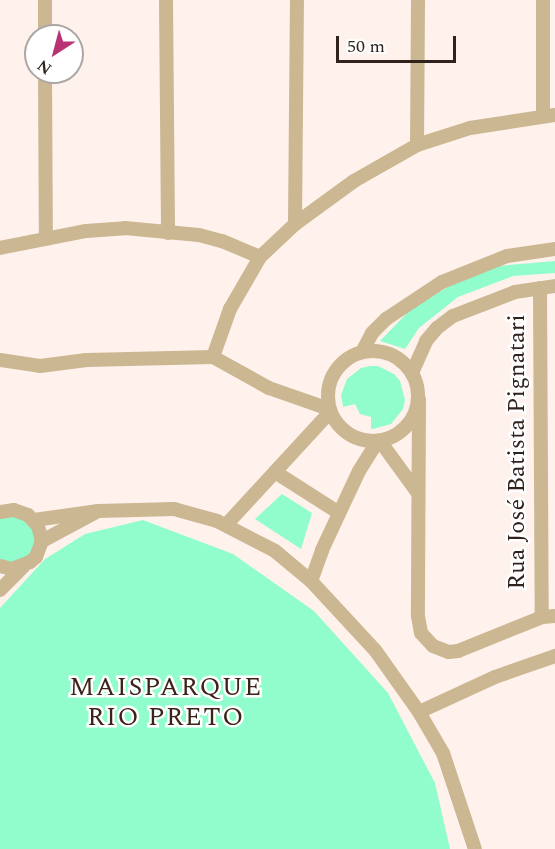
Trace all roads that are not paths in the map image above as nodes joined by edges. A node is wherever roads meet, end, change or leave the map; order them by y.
1 (45, 0) edge
2 (166, 0) edge
3 (297, 0) edge
4 (418, 0) edge
5 (543, 0) edge
6 (45, 24) edge
7 (45, 84) edge
8 (549, 115) edge
9 (417, 145) junction
10 (295, 224) junction
11 (168, 233) junction
12 (46, 238) junction
13 (0, 248) edge
14 (555, 249) edge
15 (260, 257) junction
16 (555, 286) edge
17 (540, 288) junction
18 (362, 352) junction
19 (213, 357) junction
20 (0, 360) edge
21 (412, 373) junction
22 (418, 399) junction
23 (326, 406) junction
24 (378, 442) junction
25 (275, 472) junction
26 (417, 492) junction
27 (98, 511) junction
28 (0, 512) edge
29 (339, 513) junction
30 (34, 519) junction
31 (226, 525) junction
32 (42, 541) junction
33 (0, 566) edge
34 (23, 567) junction
35 (311, 581) junction
36 (0, 590) edge
37 (548, 616) edge
38 (554, 658) edge
39 (419, 712) junction
40 (475, 849) edge

1 - 6 street
2 - 11 street
3 - 10 street
4 - 9 street
5 - 8 street
7 - 12 street
8 - 9 street
9 - 10 street
10 - 15 street
11 - 12 street
11 - 15 street
12 - 13 street
14 - 18 street
15 - 19 street
16 - 17 street
17 - 21 street
17 - 37 street, Rua José Batista Pignatari
18 - 21 street
18 - 23 street
19 - 20 street
19 - 23 street
21 - 22 street
22 - 24 street
22 - 26 street
23 - 24 street
23 - 25 street
24 - 26 street
24 - 29 street
25 - 29 street
25 - 31 street
26 - 37 street
27 - 30 street
27 - 31 street
27 - 32 street
28 - 30 street
29 - 35 street
30 - 32 street
31 - 35 street
32 - 34 street
33 - 34 street
34 - 36 street
35 - 39 street
38 - 39 street
39 - 40 street

